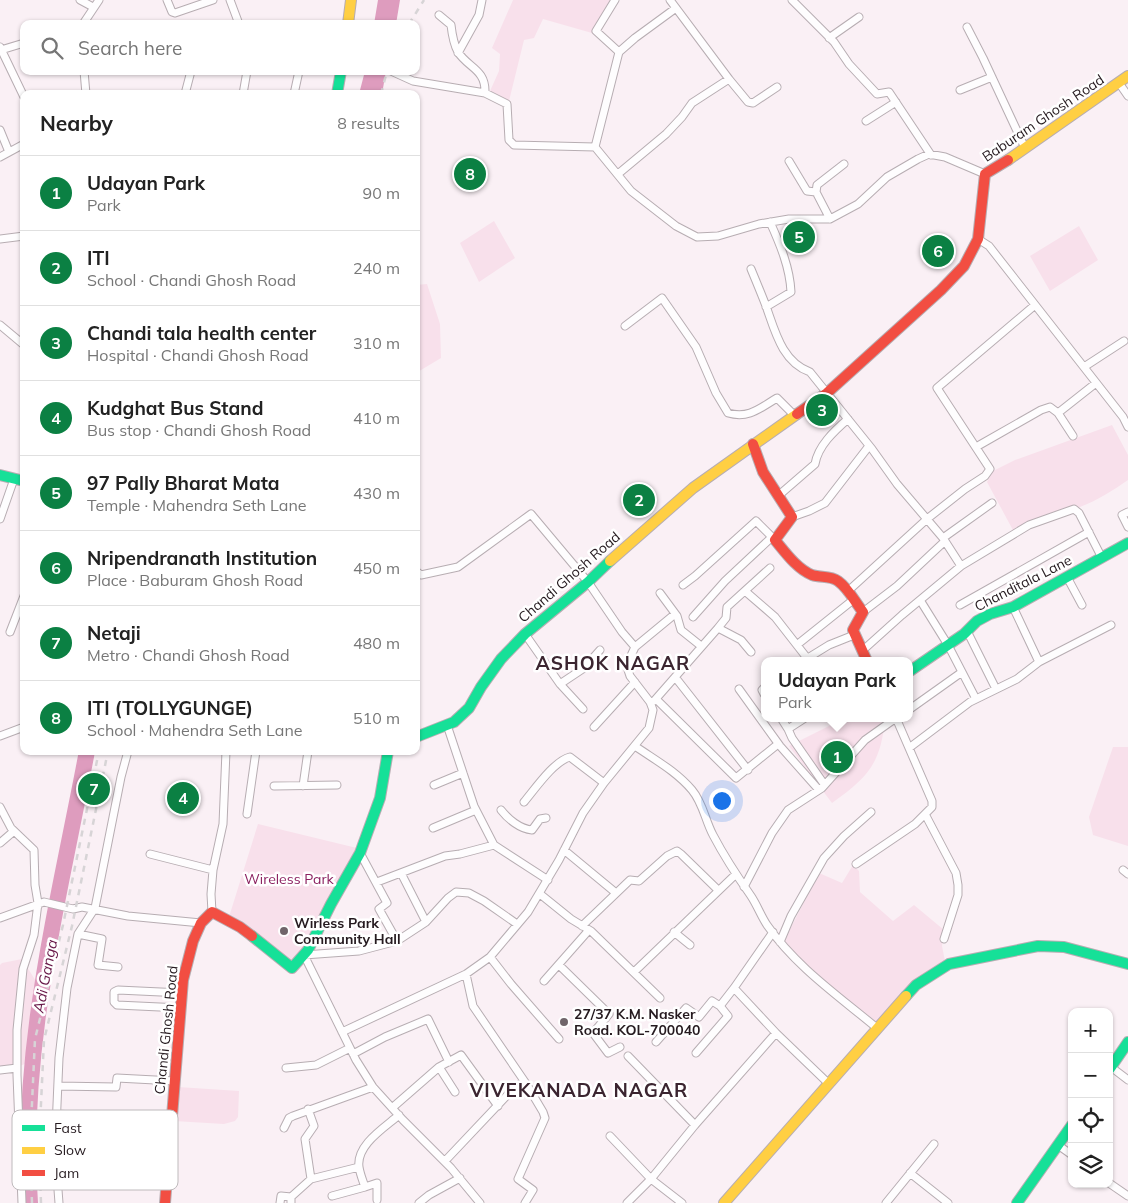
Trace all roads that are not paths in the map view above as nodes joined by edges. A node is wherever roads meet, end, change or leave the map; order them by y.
1 (80, 0) edge
2 (99, 0) edge
3 (167, 0) edge
4 (213, 0) edge
5 (230, 0) edge
6 (351, 0) edge
7 (482, 0) edge
8 (615, 0) edge
9 (670, 0) edge
10 (792, 0) edge
11 (93, 7) junction
12 (676, 8) junction
13 (439, 15) dead end
14 (859, 17) dead end
15 (85, 20) edge
16 (238, 20) edge
17 (348, 20) edge
18 (967, 27) dead end
19 (830, 38) junction
20 (20, 44) edge
21 (1, 49) edge
22 (619, 52) junction
23 (458, 53) junction
24 (84, 75) edge
25 (190, 75) edge
26 (246, 75) edge
27 (298, 75) edge
28 (340, 75) edge
29 (401, 75) edge
30 (1128, 76) edge
31 (992, 77) junction
32 (729, 79) junction
33 (1119, 83) junction
34 (777, 87) dead end
35 (21, 90) edge
36 (86, 90) edge
37 (186, 90) edge
38 (244, 90) edge
39 (295, 90) edge
40 (338, 90) edge
41 (960, 90) dead end
42 (485, 93) junction
43 (1128, 96) edge
44 (896, 102) junction
45 (866, 121) dead end
46 (0, 130) edge
47 (20, 146) edge
48 (595, 147) junction
49 (1025, 148) junction
50 (9, 152) junction
51 (931, 155) junction
52 (0, 157) edge
53 (789, 161) dead end
54 (844, 164) dead end
55 (618, 174) junction
56 (985, 174) junction
57 (816, 192) junction
58 (830, 219) junction
59 (770, 222) junction
60 (20, 236) edge
61 (0, 239) edge
62 (978, 240) junction
63 (751, 269) dead end
64 (1035, 305) junction
65 (766, 307) junction
66 (625, 326) dead end
67 (2, 329) edge
68 (1124, 341) dead end
69 (20, 342) edge
70 (1084, 367) junction
71 (1096, 383) junction
72 (827, 393) junction
73 (1058, 413) junction
74 (794, 415) junction
75 (848, 419) junction
76 (1128, 427) edge
77 (1073, 436) dead end
78 (752, 444) junction
79 (869, 446) junction
80 (976, 447) junction
81 (0, 474) edge
82 (19, 480) edge
83 (778, 496) junction
84 (992, 503) dead end
85 (1128, 512) edge
86 (792, 517) junction
87 (927, 519) junction
88 (0, 520) edge
89 (1128, 527) edge
90 (1089, 532) junction
91 (774, 538) junction
92 (944, 539) junction
93 (1128, 543) edge
94 (1102, 558) junction
95 (961, 566) junction
96 (770, 568) dead end
97 (420, 574) edge
98 (1067, 577) junction
99 (588, 582) junction
100 (683, 585) dead end
101 (745, 591) junction
102 (660, 593) dead end
103 (850, 596) junction
104 (920, 600) junction
105 (960, 605) dead end
106 (1082, 605) dead end
107 (20, 606) edge
108 (1013, 607) junction
109 (863, 612) junction
110 (675, 614) junction
111 (693, 617) dead end
112 (1111, 624) dead end
113 (718, 628) junction
114 (967, 631) junction
115 (10, 632) dead end
116 (525, 634) junction
117 (854, 635) junction
118 (798, 644) junction
119 (948, 645) junction
120 (701, 646) junction
121 (635, 647) junction
122 (600, 650) dead end
123 (862, 651) junction
124 (751, 652) dead end
125 (804, 657) edge
126 (808, 657) edge
127 (865, 657) edge
128 (1039, 662) junction
129 (913, 669) edge
130 (962, 672) junction
131 (675, 677) junction
132 (635, 682) junction
133 (560, 684) junction
134 (739, 689) dead end
135 (996, 689) junction
136 (976, 699) junction
137 (654, 702) junction
138 (913, 707) edge
139 (583, 708) dead end
140 (761, 720) edge
141 (762, 722) edge
142 (784, 722) edge
143 (799, 722) edge
144 (890, 722) edge
145 (898, 722) edge
146 (447, 726) junction
147 (594, 727) dead end
148 (20, 728) edge
149 (788, 729) junction
150 (0, 736) edge
151 (420, 736) edge
152 (778, 744) junction
153 (635, 746) junction
154 (909, 748) junction
155 (127, 755) edge
156 (226, 755) edge
157 (255, 755) edge
158 (308, 755) edge
159 (387, 755) edge
160 (748, 770) junction
161 (463, 773) junction
162 (604, 783) junction
163 (337, 784) dead end
164 (824, 784) junction
165 (434, 785) dead end
166 (274, 786) dead end
167 (304, 786) junction
168 (819, 790) junction
169 (524, 802) dead end
170 (1, 809) edge
171 (476, 810) junction
172 (501, 810) dead end
173 (871, 812) dead end
174 (248, 814) dead end
175 (925, 814) junction
176 (546, 818) dead end
177 (433, 828) dead end
178 (13, 829) junction
179 (0, 843) edge
180 (494, 845) junction
181 (564, 850) junction
182 (360, 853) junction
183 (150, 854) dead end
184 (856, 864) dead end
185 (213, 870) junction
186 (401, 874) junction
187 (736, 874) junction
188 (548, 880) junction
189 (377, 882) junction
190 (744, 887) junction
191 (718, 890) junction
192 (616, 893) junction
193 (540, 894) junction
194 (41, 903) junction
195 (95, 908) junction
196 (212, 912) junction
197 (0, 918) edge
198 (426, 922) junction
199 (201, 923) junction
200 (517, 924) junction
201 (586, 928) junction
202 (674, 932) junction
203 (772, 932) junction
204 (78, 934) junction
205 (944, 939) dead end
206 (397, 941) junction
207 (780, 942) junction
208 (690, 944) dead end
209 (304, 955) junction
210 (490, 957) junction
211 (1128, 964) edge
212 (559, 965) junction
213 (118, 967) dead end
214 (634, 972) junction
215 (466, 974) junction
216 (544, 981) dead end
217 (734, 988) junction
218 (182, 994) junction
219 (660, 998) dead end
220 (720, 1006) junction
221 (181, 1008) junction
222 (878, 1029) junction
223 (342, 1032) junction
224 (776, 1033) junction
225 (559, 1039) dead end
226 (656, 1042) dead end
227 (1128, 1042) edge
228 (620, 1047) dead end
229 (352, 1051) junction
230 (696, 1053) dead end
231 (628, 1056) dead end
232 (449, 1062) junction
233 (1113, 1064) edge
234 (439, 1067) junction
235 (17, 1068) junction
236 (286, 1068) dead end
237 (0, 1070) edge
238 (1113, 1071) edge
239 (1128, 1080) edge
240 (174, 1081) junction
241 (525, 1082) junction
242 (829, 1084) junction
243 (58, 1086) junction
244 (373, 1087) junction
245 (455, 1092) dead end
246 (498, 1106) junction
247 (392, 1108) junction
248 (308, 1109) junction
249 (19, 1110) edge
250 (57, 1110) edge
251 (171, 1110) edge
252 (398, 1115) junction
253 (695, 1125) junction
254 (284, 1128) dead end
255 (1068, 1131) edge
256 (610, 1136) dead end
257 (934, 1144) dead end
258 (1058, 1145) junction
259 (1068, 1152) edge
260 (445, 1161) junction
261 (359, 1167) junction
262 (910, 1173) junction
263 (310, 1178) junction
264 (460, 1178) junction
265 (651, 1180) junction
266 (1113, 1185) edge
267 (365, 1187) junction
268 (22, 1190) edge
269 (58, 1190) edge
270 (166, 1190) edge
271 (332, 1196) dead end
272 (1128, 1196) edge
273 (291, 1200) edge
274 (377, 1200) dead end
275 (22, 1203) edge
276 (59, 1203) edge
277 (165, 1203) edge
278 (280, 1203) edge
279 (419, 1203) edge
280 (480, 1203) edge
281 (525, 1203) edge
282 (627, 1203) edge
283 (681, 1203) edge
284 (724, 1203) edge
285 (886, 1203) edge
286 (948, 1203) edge
287 (1017, 1203) edge

1 - 11 street
2 - 11 street
3 - 4 street
5 - 16 street
6 - 17 street
7 - 23 street
8 - 22 street
9 - 12 street
10 - 19 street
11 - 15 street
12 - 22 street
12 - 32 street
13 - 23 street
14 - 19 street
18 - 31 street
19 - 44 street
20 - 21 street
21 - 35 street
22 - 48 street
23 - 42 street
24 - 36 street
25 - 37 street
26 - 38 street
27 - 39 street
28 - 40 street
29 - 42 street
30 - 33 street, Baburam Ghosh Road
31 - 41 street
31 - 49 street
32 - 34 street
32 - 55 street
33 - 43 street
33 - 49 street, Baburam Ghosh Road
42 - 48 street
44 - 45 street
44 - 51 street
46 - 50 street
47 - 50 street
48 - 55 street
49 - 56 street, Baburam Ghosh Road
50 - 52 street
51 - 56 street
51 - 58 street
53 - 57 street
54 - 57 street
55 - 59 street
56 - 62 street, Baburam Ghosh Road
57 - 58 street
58 - 59 street
59 - 65 street
60 - 61 street
62 - 64 street
62 - 72 street, Baburam Ghosh Road
63 - 65 street
64 - 70 street
64 - 80 street
65 - 72 street
66 - 74 street
67 - 69 street
68 - 70 street
70 - 71 street
71 - 73 street
71 - 76 street
72 - 74 street, Chandi Ghosh Road
72 - 75 street
73 - 77 street
73 - 80 street
74 - 78 street, Chandi Ghosh Road
75 - 79 street
75 - 83 street
78 - 83 street
78 - 99 street, Chandi Ghosh Road
79 - 86 street
79 - 87 street
80 - 87 street
81 - 82 street
82 - 88 street
83 - 86 street
84 - 92 street
85 - 89 street
86 - 91 street
87 - 92 street
87 - 103 street
90 - 94 street
90 - 95 street
90 - 105 street
91 - 100 street
91 - 103 street
91 - 111 street
92 - 95 street
92 - 109 street
93 - 94 street, Chanditala Lane
94 - 98 street, Chanditala Lane
95 - 104 street
96 - 101 street
97 - 99 street
98 - 106 street
98 - 108 street, Chanditala Lane
99 - 116 street, Chandi Ghosh Road
99 - 121 street
101 - 113 street
101 - 118 street
102 - 110 street
103 - 109 street
103 - 118 street
104 - 119 street
104 - 123 street
107 - 115 street
108 - 114 street, Chanditala Lane
108 - 128 street
109 - 117 street
110 - 120 street
110 - 121 street
112 - 128 street
113 - 120 street
113 - 124 street
114 - 119 street, Chanditala Lane
114 - 135 street
116 - 133 street
116 - 146 street, Chandi Ghosh Road
117 - 123 street
117 - 126 street
118 - 125 street
119 - 129 street, Chanditala Lane
119 - 130 street
120 - 131 street
121 - 132 street
122 - 133 street
123 - 127 street
128 - 135 street
130 - 136 street
130 - 138 street
131 - 137 street
131 - 160 street
132 - 137 street
132 - 147 street
133 - 139 street
134 - 140 street
135 - 136 street
136 - 154 street
137 - 153 street
137 - 160 street
141 - 152 street
142 - 149 street
143 - 149 street
144 - 164 street
145 - 154 street
146 - 151 street, Chandi Ghosh Road
146 - 161 street
148 - 150 street
149 - 164 street
152 - 160 street
152 - 168 street
153 - 162 street
153 - 187 street
154 - 175 street
155 - 195 street
156 - 185 street
157 - 174 street
158 - 167 street
159 - 182 street
161 - 165 street
161 - 171 street
162 - 169 street
162 - 181 street
163 - 167 street
164 - 168 street
166 - 167 street
168 - 190 street
170 - 178 street
171 - 177 street
171 - 180 street
172 - 176 street
173 - 207 street
175 - 184 street
175 - 205 street
178 - 179 street
178 - 194 street
180 - 186 street
180 - 188 street
181 - 188 street
181 - 192 street
182 - 189 street
182 - 209 street
183 - 185 street
185 - 196 street
186 - 189 street
186 - 198 street
187 - 190 street
187 - 191 street
188 - 193 street
189 - 206 street
190 - 203 street
191 - 192 street
191 - 202 street
192 - 201 street
193 - 200 street
193 - 201 street
194 - 195 street
194 - 197 street
194 - 235 street
195 - 199 street
195 - 204 street
196 - 199 street, Chandi Ghosh Road
196 - 209 street
198 - 200 street
198 - 206 street
199 - 218 street, Chandi Ghosh Road
200 - 210 street
201 - 212 street
201 - 214 street
202 - 208 street
202 - 214 street
203 - 207 street
203 - 217 street
204 - 213 street
204 - 243 street
206 - 209 street
207 - 222 street
209 - 223 street
210 - 215 street
210 - 225 street
211 - 222 street
212 - 216 street
212 - 228 street
214 - 219 street
215 - 223 street
215 - 241 street
217 - 220 street
217 - 224 street
218 - 221 street, Chandi Ghosh Road
218 - 221 street
220 - 226 street
220 - 230 street
221 - 240 street, Chandi Ghosh Road
222 - 242 street
223 - 229 street
224 - 242 street
224 - 253 street
227 - 233 street
229 - 232 street
229 - 236 street
229 - 244 street
231 - 253 street
232 - 234 street
232 - 246 street
234 - 245 street
234 - 247 street
235 - 237 street
235 - 249 street
238 - 239 street
240 - 243 street
240 - 251 street, Chandi Ghosh Road
241 - 246 street
241 - 281 street
242 - 284 street
243 - 250 street
244 - 247 street
244 - 248 street
246 - 260 street
247 - 252 street
248 - 254 street
248 - 263 street
252 - 260 street
252 - 261 street
253 - 265 street
255 - 258 street
256 - 265 street
257 - 262 street
258 - 259 street
258 - 287 street
260 - 264 street
261 - 263 street
261 - 267 street
262 - 285 street
262 - 286 street
263 - 273 street
264 - 279 street
264 - 280 street
265 - 282 street
265 - 283 street
266 - 272 street
267 - 271 street
267 - 274 street
268 - 275 street
269 - 276 street
270 - 277 street, Chandi Ghosh Road
273 - 278 street

